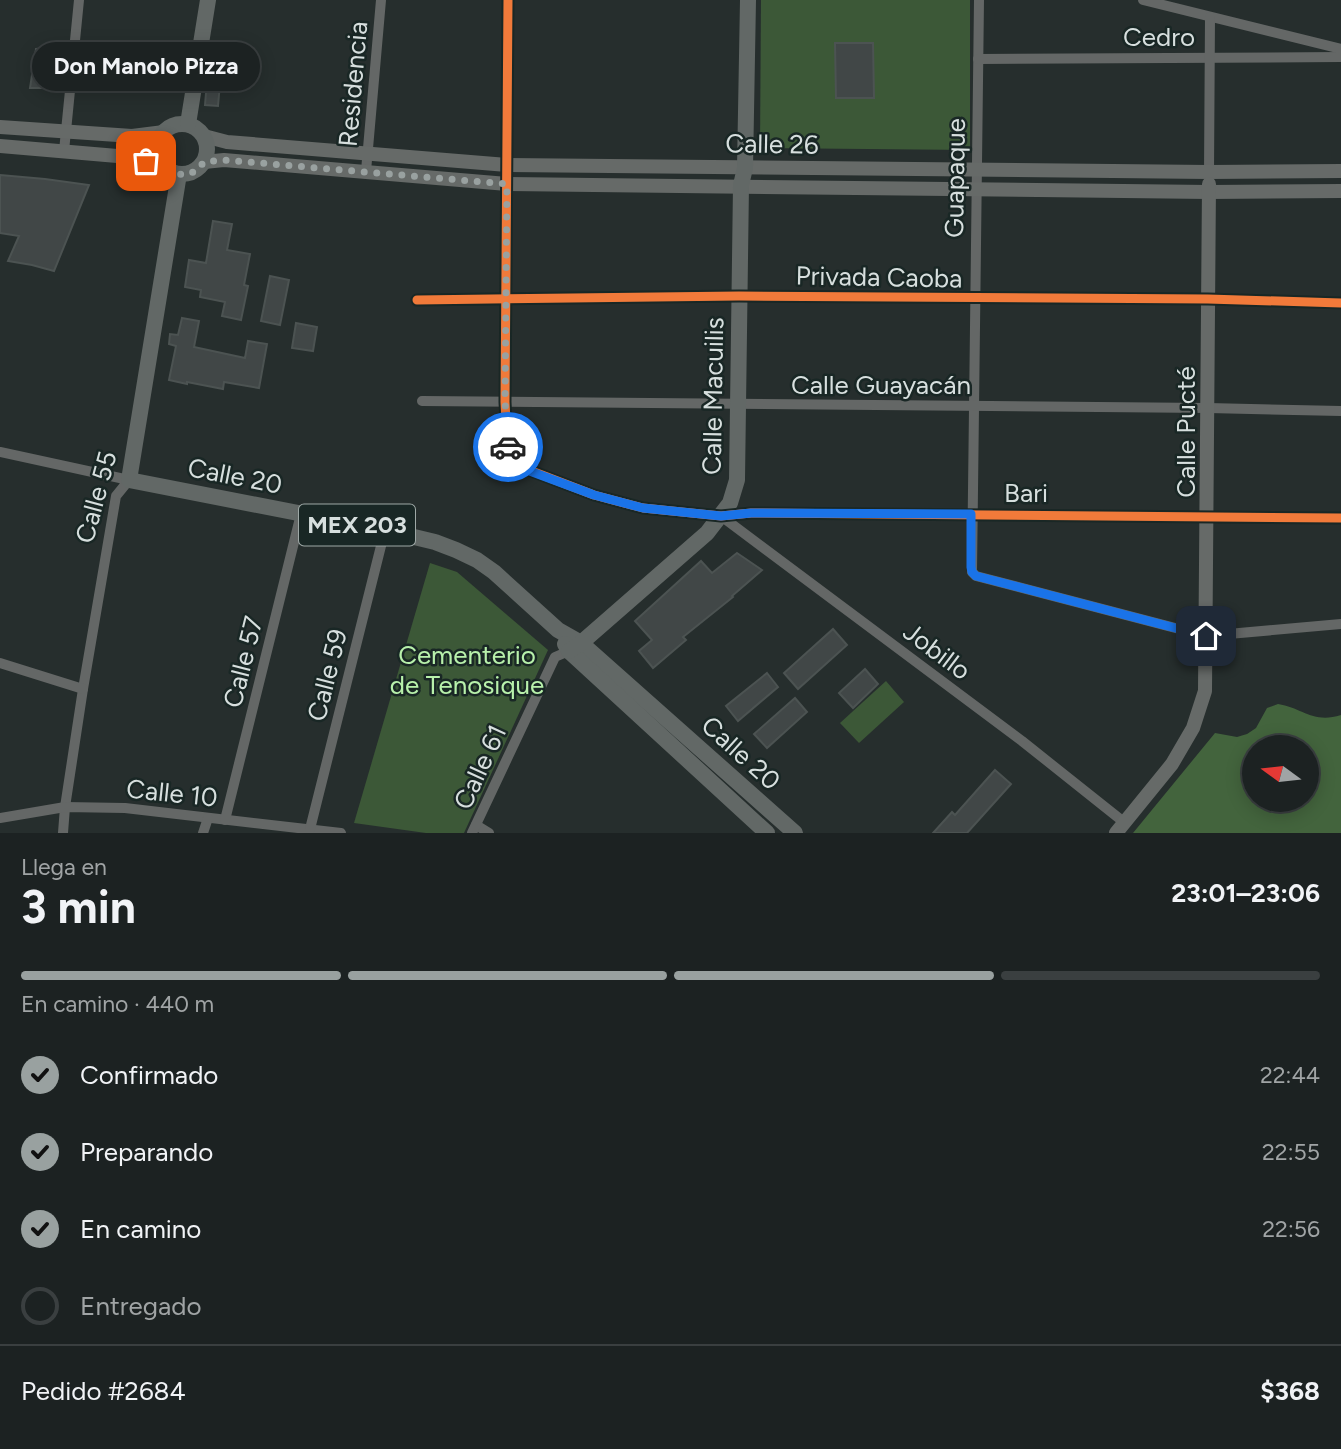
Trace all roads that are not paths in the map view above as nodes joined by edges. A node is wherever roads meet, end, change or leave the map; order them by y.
1 (79, 0) edge
2 (208, 0) edge
3 (381, 0) edge
4 (508, 0) edge
5 (748, 0) edge
6 (979, 0) edge
7 (1143, 0) edge
8 (1210, 17) junction
9 (1341, 49) edge
10 (1341, 57) edge
11 (1210, 58) junction
12 (978, 59) junction
13 (188, 124) junction
14 (0, 127) edge
15 (65, 131) junction
16 (164, 132) junction
17 (204, 136) junction
18 (1, 149) edge
19 (64, 151) junction
20 (367, 154) junction
21 (204, 162) junction
22 (507, 165) junction
23 (163, 166) junction
24 (745, 168) junction
25 (976, 170) junction
26 (366, 171) junction
27 (1341, 171) edge
28 (1209, 172) junction
29 (179, 174) junction
30 (507, 184) junction
31 (741, 185) junction
32 (976, 189) junction
33 (1341, 191) edge
34 (1209, 192) junction
35 (739, 296) junction
36 (506, 299) junction
37 (975, 299) junction
38 (1208, 299) junction
39 (417, 300) dead end
40 (1341, 303) edge
41 (422, 401) dead end
42 (505, 402) junction
43 (738, 405) junction
44 (973, 407) junction
45 (1208, 408) junction
46 (1341, 411) edge
47 (0, 452) edge
48 (129, 480) junction
49 (301, 514) junction
50 (971, 514) junction
51 (1207, 515) junction
52 (721, 516) junction
53 (1341, 518) edge
54 (385, 530) junction
55 (1341, 624) edge
56 (1206, 636) junction
57 (575, 647) junction
58 (0, 663) edge
59 (83, 689) junction
60 (65, 807) junction
61 (766, 807) junction
62 (0, 818) edge
63 (208, 818) junction
64 (225, 820) junction
65 (754, 821) junction
66 (1121, 828) edge
67 (474, 829) edge
68 (310, 830) junction
69 (63, 833) edge
70 (203, 833) edge
71 (341, 833) edge
72 (489, 833) edge
73 (767, 833) edge
74 (795, 833) edge

1 - 15 street
2 - 13 main road
3 - 20 street, Residencia
4 - 22 street
5 - 24 main road, Calle Macuilis
6 - 12 street, Guapaque
7 - 8 street
8 - 9 street
8 - 11 street, Calle Pucté
10 - 11 street, Cedro
11 - 12 street, Cedro
11 - 28 street, Calle Pucté
12 - 25 street, Guapaque
13 - 16 main road
13 - 17 main road
14 - 15 main road
15 - 16 main road
15 - 19 street
16 - 23 main road
17 - 20 main road, Calle 26
17 - 21 main road
18 - 19 main road
19 - 23 main road
20 - 22 main road, Calle 26
20 - 26 street, Residencia
21 - 26 main road, Calle 26
21 - 29 main road
22 - 24 main road, Calle 26
22 - 30 street
23 - 29 main road
24 - 25 main road, Calle 26
24 - 31 main road, Calle Macuilis
25 - 28 main road, Calle 26
25 - 32 street, Guapaque
26 - 30 main road, Calle 26
27 - 28 main road, Calle 26
28 - 34 main road, Calle Pucté
29 - 48 main road, Calle 55
30 - 31 main road, Calle 26
30 - 36 street
31 - 32 main road, Calle 26
31 - 35 main road, Calle Macuilis
32 - 34 main road, Calle 26
32 - 37 street, Guapaque
33 - 34 main road, Calle 26
34 - 38 main road, Calle Pucté
35 - 36 street, Privada Caoba
35 - 37 street, Privada Caoba
35 - 43 main road, Calle Macuilis
36 - 39 street, Privada Caoba
36 - 42 street
37 - 38 street, Privada Caoba
37 - 44 street, Guapaque
38 - 40 street, Privada Caoba
38 - 45 main road, Calle Pucté
41 - 42 street, Calle Guayacán
42 - 43 street, Calle Guayacán
42 - 52 street, Bari
43 - 44 street, Calle Guayacán
43 - 52 main road, Calle Macuilis
44 - 45 street, Calle Guayacán
44 - 50 street, Guapaque
45 - 46 street, Calle Guayacán
45 - 51 main road, Calle Pucté
47 - 48 street, Calle 20
48 - 49 main road, Calle 20 / MEX 203
48 - 59 street, Calle 55
49 - 54 main road, Calle 20 / MEX 203
49 - 64 street, Calle 57
50 - 51 street, Bari
50 - 52 street, Bari
50 - 56 street, Guapaque
51 - 53 street, Bari
51 - 56 main road, Calle Pucté
52 - 57 main road, Calle Macuilis
52 - 66 street, Jobillo
54 - 57 main road, Calle 20 / MEX 203
54 - 68 street, Calle 59
55 - 56 street
56 - 66 main road, Calle Pucté
57 - 61 main road, Calle 20 / MEX 203
57 - 65 main road, Calle 20 / MEX 203
57 - 67 street, Calle 61
58 - 59 street
59 - 60 street, Calle 55
60 - 62 street, Calle 10
60 - 63 street, Calle 10
60 - 69 street, Calle 55
61 - 65 main road
61 - 74 main road, Calle 20 / MEX 203
63 - 64 street, Calle 10
63 - 70 street
64 - 68 street, Calle 10
65 - 73 main road, Calle 20 / MEX 203
67 - 72 street
68 - 71 street, Calle 10

